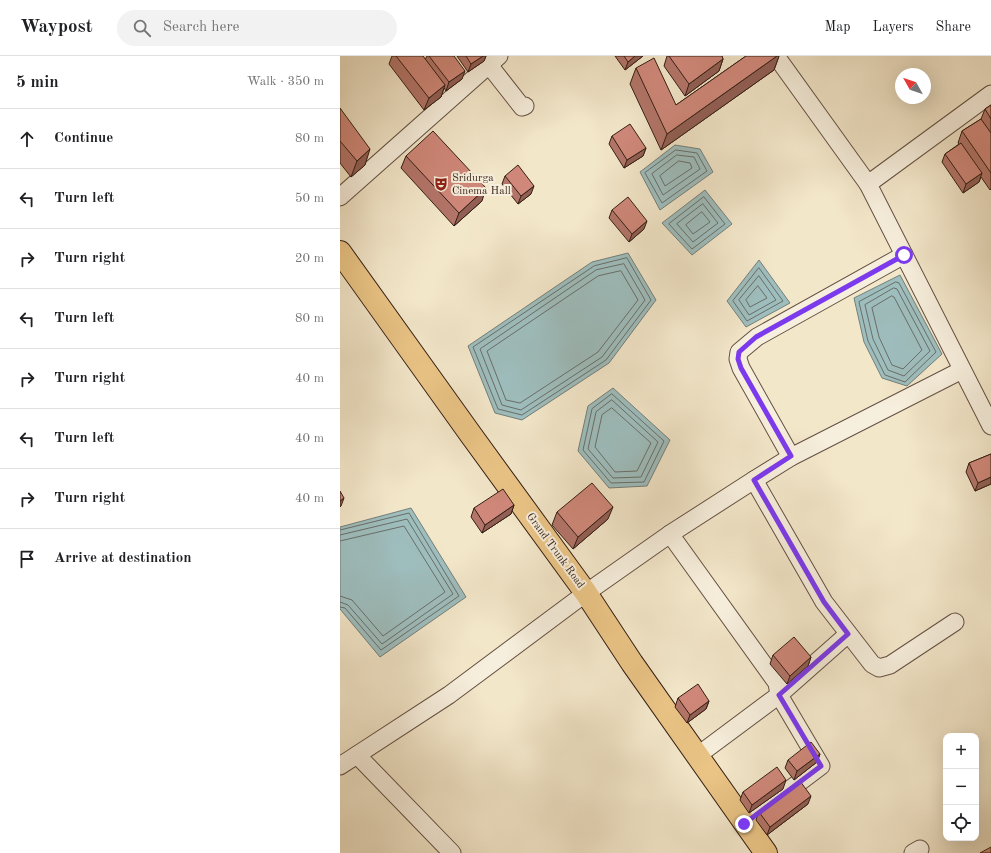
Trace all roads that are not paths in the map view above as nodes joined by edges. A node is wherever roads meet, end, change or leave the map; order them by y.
1 (776, 56) edge
2 (494, 61) edge
3 (991, 94) edge
4 (525, 106) dead end
5 (868, 184) junction
6 (340, 197) edge
7 (340, 252) edge
8 (904, 255) junction
9 (962, 370) junction
10 (991, 426) edge
11 (791, 456) junction
12 (754, 480) junction
13 (670, 534) junction
14 (586, 593) junction
15 (955, 622) dead end
16 (848, 634) junction
17 (779, 695) junction
18 (358, 755) junction
19 (697, 756) junction
20 (340, 766) edge
21 (744, 824) junction
22 (452, 853) edge
23 (766, 853) edge

1 - 5 street
2 - 4 street
2 - 6 street
3 - 5 street
5 - 8 street
7 - 14 main road, Grand Trunk Road
8 - 9 street
8 - 11 street
9 - 10 street
9 - 11 street
11 - 12 street
12 - 13 street
12 - 16 street
13 - 14 street
13 - 17 street
14 - 18 street
14 - 19 main road, Grand Trunk Road
15 - 16 street
16 - 17 street
17 - 19 street
17 - 21 street
18 - 20 street
18 - 22 street
19 - 21 main road, Grand Trunk Road
21 - 23 main road, Grand Trunk Road

